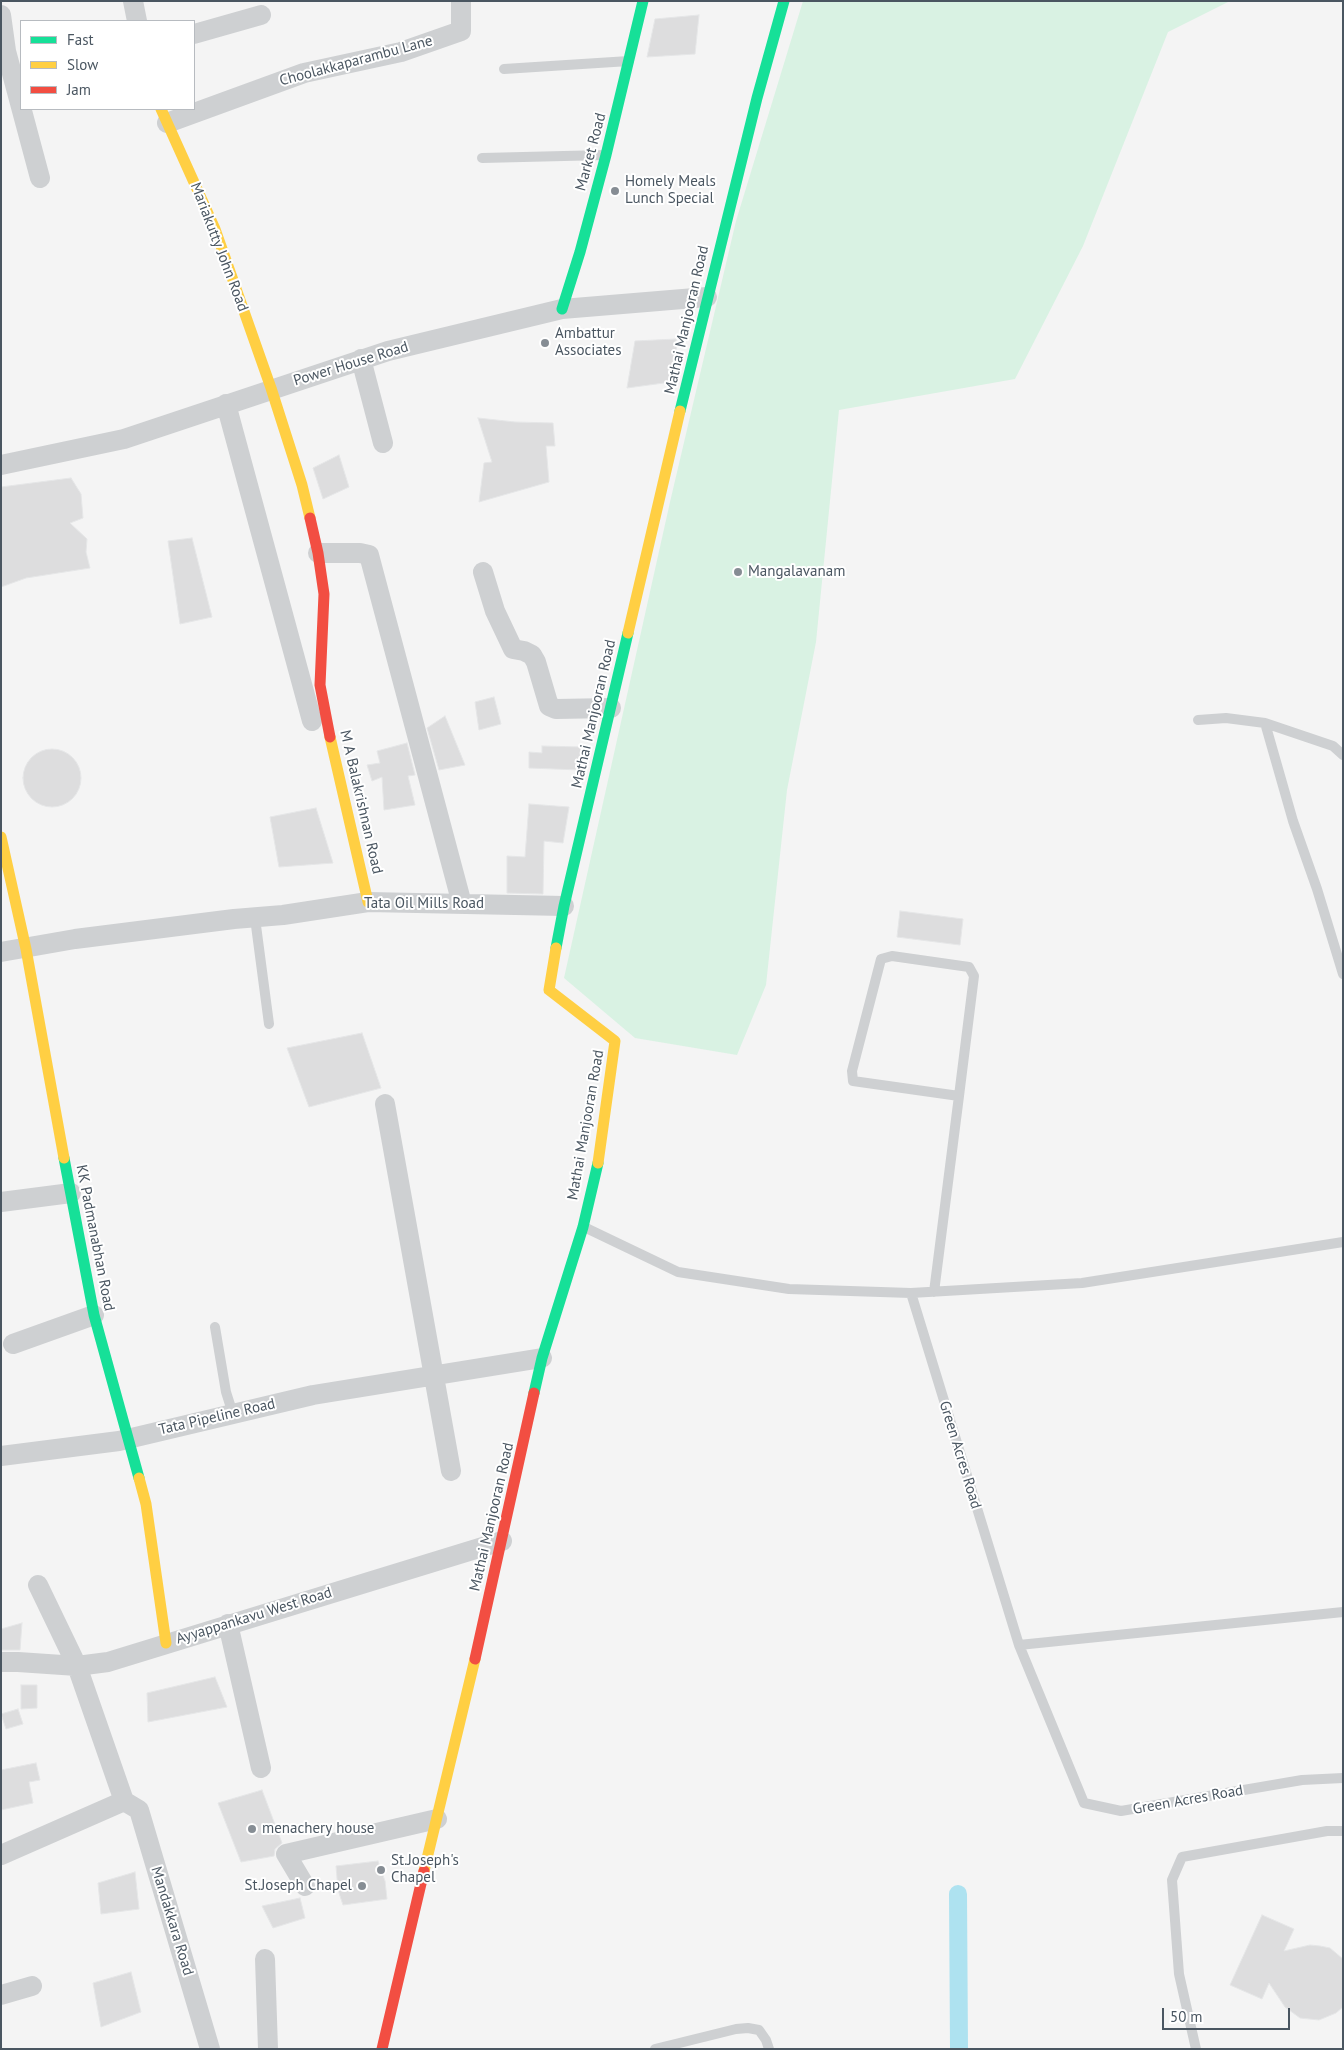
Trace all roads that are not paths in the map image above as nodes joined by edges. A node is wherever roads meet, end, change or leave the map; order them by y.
1 (133, 1) edge
2 (461, 1) edge
3 (643, 1) edge
4 (784, 1) edge
5 (1, 15) edge
6 (260, 15) dead end
7 (137, 20) edge
8 (195, 34) edge
9 (630, 61) junction
10 (504, 69) dead end
11 (20, 103) edge
12 (195, 106) edge
13 (22, 110) edge
14 (184, 110) edge
15 (164, 116) edge
16 (606, 155) junction
17 (482, 158) dead end
18 (40, 178) dead end
19 (707, 297) junction
20 (562, 309) junction
21 (362, 359) junction
22 (271, 388) junction
23 (226, 404) junction
24 (383, 443) dead end
25 (1, 465) edge
26 (318, 554) junction
27 (483, 572) dead end
28 (611, 708) junction
29 (318, 715) junction
30 (1198, 720) dead end
31 (1265, 724) junction
32 (1343, 754) edge
33 (1, 837) edge
34 (368, 902) junction
35 (462, 904) junction
36 (564, 906) junction
37 (255, 918) junction
38 (26, 948) junction
39 (4, 951) edge
40 (1343, 974) edge
41 (269, 1024) dead end
42 (959, 1096) junction
43 (384, 1104) dead end
44 (71, 1193) junction
45 (1, 1202) edge
46 (583, 1227) junction
47 (1343, 1242) edge
48 (934, 1292) junction
49 (911, 1293) junction
50 (94, 1314) junction
51 (215, 1327) dead end
52 (13, 1344) dead end
53 (542, 1358) junction
54 (433, 1375) junction
55 (233, 1414) junction
56 (128, 1438) junction
57 (1, 1456) edge
58 (451, 1471) dead end
59 (502, 1541) junction
60 (38, 1585) dead end
61 (1343, 1612) edge
62 (228, 1624) junction
63 (166, 1643) junction
64 (1019, 1645) junction
65 (1, 1662) edge
66 (77, 1666) junction
67 (261, 1768) dead end
68 (1343, 1778) edge
69 (124, 1801) junction
70 (437, 1819) junction
71 (1343, 1831) edge
72 (1, 1855) edge
73 (305, 1886) dead end
74 (265, 1960) dead end
75 (32, 1986) dead end
76 (1, 1995) edge
77 (210, 2049) edge
78 (268, 2049) edge
79 (382, 2049) edge
80 (655, 2049) edge
81 (769, 2049) edge
82 (1196, 2049) edge

1 - 7 street
2 - 12 street, Choolakkaparambu Lane
3 - 9 street, Market Road
4 - 19 street, Mathai Manjooran Road
5 - 11 street
6 - 8 street
9 - 10 lane
9 - 16 street, Market Road
13 - 18 street
14 - 15 street, Choolakkaparambu Lane
15 - 22 street, Mariakutty John Road
16 - 17 lane
16 - 20 street, Market Road
19 - 20 street, Power House Road
19 - 28 street, Mathai Manjooran Road
20 - 21 street, Power House Road
21 - 22 street, Power House Road
21 - 24 street
22 - 23 street, Power House Road
22 - 26 street, Mariakutty John Road
23 - 25 street, Power House Road
23 - 29 street
26 - 29 street, M A Balakrishnan Road
26 - 35 street
27 - 28 street
28 - 36 street, Mathai Manjooran Road
29 - 34 street, M A Balakrishnan Road
30 - 31 lane
31 - 32 lane
31 - 40 lane
33 - 38 street, KK Padmanabhan Road
34 - 35 street, Tata Oil Mills Road
34 - 37 street, Tata Oil Mills Road
35 - 36 street, Tata Oil Mills Road
36 - 46 street, Mathai Manjooran Road
37 - 38 street, Tata Oil Mills Road
37 - 41 lane
38 - 39 street, Tata Oil Mills Road
38 - 44 street, KK Padmanabhan Road
42 - 42 lane
42 - 48 lane
43 - 54 street
44 - 45 street
44 - 50 street, KK Padmanabhan Road
46 - 49 lane
46 - 53 street, Mathai Manjooran Road
47 - 48 lane
48 - 49 lane
49 - 64 lane, Green Acres Road
50 - 52 street
50 - 56 street, KK Padmanabhan Road
51 - 55 lane
53 - 54 street, Tata Pipeline Road
53 - 59 street, Mathai Manjooran Road
54 - 55 street, Tata Pipeline Road
54 - 58 street
55 - 56 street, Tata Pipeline Road
56 - 57 street, Tata Pipeline Road
56 - 63 street, KK Padmanabhan Road
59 - 62 street, Ayyappankavu West Road
59 - 70 street, Mathai Manjooran Road
60 - 66 street, Mandakkara Road
61 - 64 lane
62 - 63 street, Ayyappankavu West Road
62 - 67 street
63 - 66 street, Ayyappankavu West Road
64 - 68 lane, Green Acres Road
65 - 66 street, Ayyappankavu West Road
66 - 69 street, Mandakkara Road
69 - 72 street
69 - 77 street, Mandakkara Road
70 - 73 street
70 - 79 street, Mathai Manjooran Road
71 - 82 lane
74 - 78 street
75 - 76 street
80 - 81 lane

